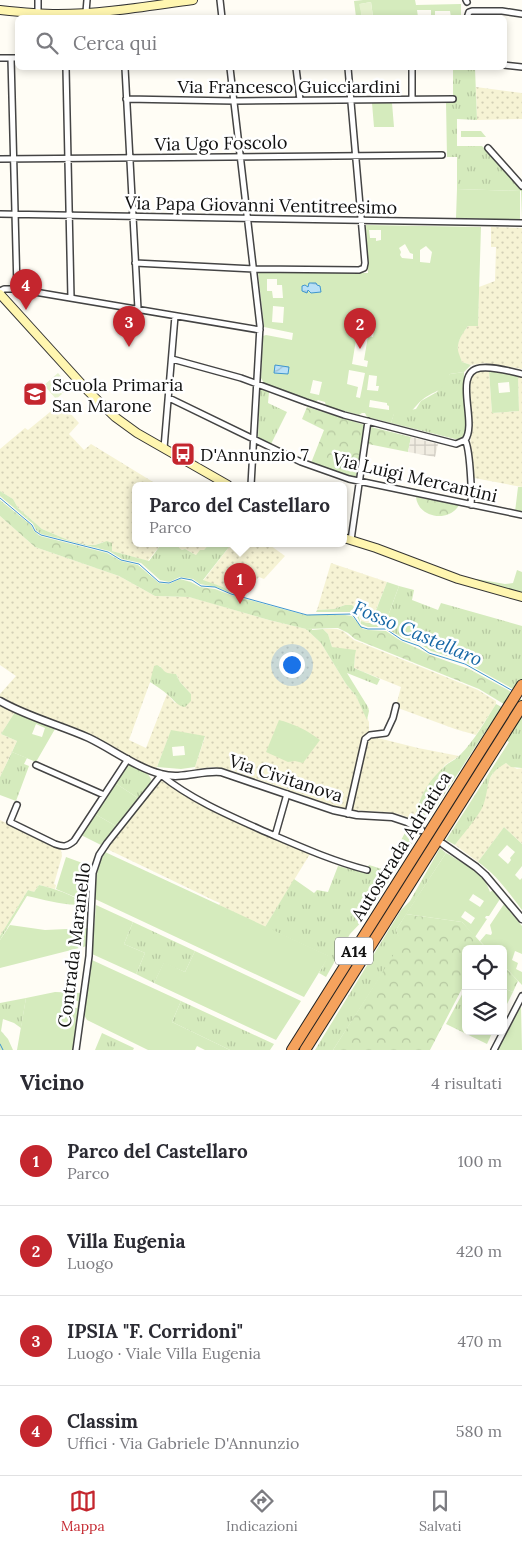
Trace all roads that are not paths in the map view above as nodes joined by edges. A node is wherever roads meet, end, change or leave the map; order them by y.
1 (38, 0) edge
2 (87, 0) edge
3 (193, 0) edge
4 (220, 0) edge
5 (137, 3) edge
6 (0, 10) edge
7 (86, 12) junction
8 (121, 13) edge
9 (38, 14) junction
10 (522, 14) edge
11 (52, 15) edge
12 (71, 15) edge
13 (222, 15) edge
14 (468, 15) edge
15 (0, 58) edge
16 (11, 58) junction
17 (15, 58) edge
18 (507, 65) edge
19 (522, 67) edge
20 (66, 70) edge
21 (125, 70) edge
22 (230, 70) edge
23 (296, 70) edge
24 (348, 70) edge
25 (412, 70) edge
26 (126, 99) junction
27 (412, 99) junction
28 (453, 99) dead end
29 (300, 100) junction
30 (351, 100) junction
31 (234, 101) junction
32 (488, 148) dead end
33 (442, 154) dead end
34 (356, 155) junction
35 (240, 156) junction
36 (69, 158) junction
37 (129, 158) junction
38 (0, 159) edge
39 (14, 159) junction
40 (522, 186) edge
41 (0, 214) edge
42 (15, 214) junction
43 (70, 215) junction
44 (132, 216) junction
45 (248, 218) junction
46 (362, 220) junction
47 (522, 223) edge
48 (135, 263) junction
49 (254, 269) junction
50 (17, 289) junction
51 (0, 293) edge
52 (71, 298) junction
53 (138, 309) junction
54 (175, 316) junction
55 (260, 330) junction
56 (172, 359) junction
57 (522, 374) edge
58 (257, 384) junction
59 (169, 398) junction
60 (368, 422) junction
61 (254, 439) junction
62 (465, 440) junction
63 (164, 448) junction
64 (223, 482) edge
65 (252, 482) edge
66 (359, 482) junction
67 (471, 504) junction
68 (522, 515) edge
69 (347, 539) edge
70 (522, 597) edge
71 (522, 685) edge
72 (0, 702) edge
73 (396, 706) dead end
74 (522, 706) edge
75 (128, 759) junction
76 (36, 765) dead end
77 (161, 775) junction
78 (287, 794) junction
79 (104, 795) junction
80 (17, 805) dead end
81 (348, 814) junction
82 (421, 830) dead end
83 (276, 836) junction
84 (443, 844) dead end
85 (367, 870) dead end
86 (522, 920) edge
87 (522, 996) edge
88 (76, 1050) edge
89 (292, 1050) edge
90 (305, 1050) edge
91 (494, 1050) edge

1 - 9 street
2 - 7 street
3 - 5 main road
4 - 13 street
5 - 8 main road
6 - 9 main road
7 - 8 main road
7 - 12 main road
9 - 11 main road
10 - 14 street
15 - 16 street
16 - 17 street
16 - 39 street
18 - 19 street
20 - 36 street
21 - 26 street
22 - 31 street
23 - 29 street
24 - 30 street
25 - 27 street
26 - 31 street, Via Francesco Guicciardini
26 - 37 street
27 - 28 street, Via Francesco Guicciardini
27 - 30 street, Via Francesco Guicciardini
29 - 30 street, Via Francesco Guicciardini
29 - 31 street, Via Francesco Guicciardini
30 - 34 street
31 - 35 street
32 - 40 street
33 - 34 street, Via Ugo Foscolo
34 - 35 street, Via Ugo Foscolo
34 - 46 street
35 - 37 street, Via Ugo Foscolo
35 - 45 street
36 - 37 street, Via Ugo Foscolo
36 - 39 street, Via Ugo Foscolo
36 - 43 street
37 - 44 street
38 - 39 street, Via Ugo Foscolo
39 - 42 street
41 - 42 street, Via Papa Giovanni Ventitreesimo
42 - 43 street, Via Papa Giovanni Ventitreesimo
42 - 50 street
43 - 44 street, Via Papa Giovanni Ventitreesimo
43 - 52 street
44 - 45 street, Via Papa Giovanni Ventitreesimo
44 - 48 street
45 - 46 street, Via Papa Giovanni Ventitreesimo
45 - 49 street
46 - 47 street, Via Papa Giovanni Ventitreesimo
46 - 49 street
48 - 49 street
48 - 53 street
49 - 55 street
50 - 51 street
50 - 52 street
51 - 63 main road
52 - 53 street
53 - 54 street
54 - 55 street
54 - 56 street
55 - 58 street
56 - 58 street
56 - 59 street
57 - 62 street
58 - 60 street
58 - 61 street
59 - 61 street, Via Luigi Mercantini
59 - 63 street
60 - 62 street
60 - 66 street
61 - 65 street
61 - 66 street, Via Luigi Mercantini
62 - 67 street
63 - 64 main road
66 - 67 street, Via Luigi Mercantini
66 - 69 street
67 - 68 street, Via Luigi Mercantini
69 - 70 main road
71 - 89 highway, Autostrada Adriatica / A14
72 - 75 street, Via Civitanova
73 - 81 street, Via Civitanova
74 - 90 highway, Autostrada Adriatica / A14
75 - 77 street, Via Civitanova
75 - 79 street
76 - 79 street
77 - 78 street, Via Civitanova
77 - 83 street
77 - 88 street, Contrada Maranello
78 - 81 street, Via Civitanova
78 - 83 street
79 - 80 street
81 - 82 street, Via Civitanova
83 - 85 street
84 - 86 street
87 - 91 street

